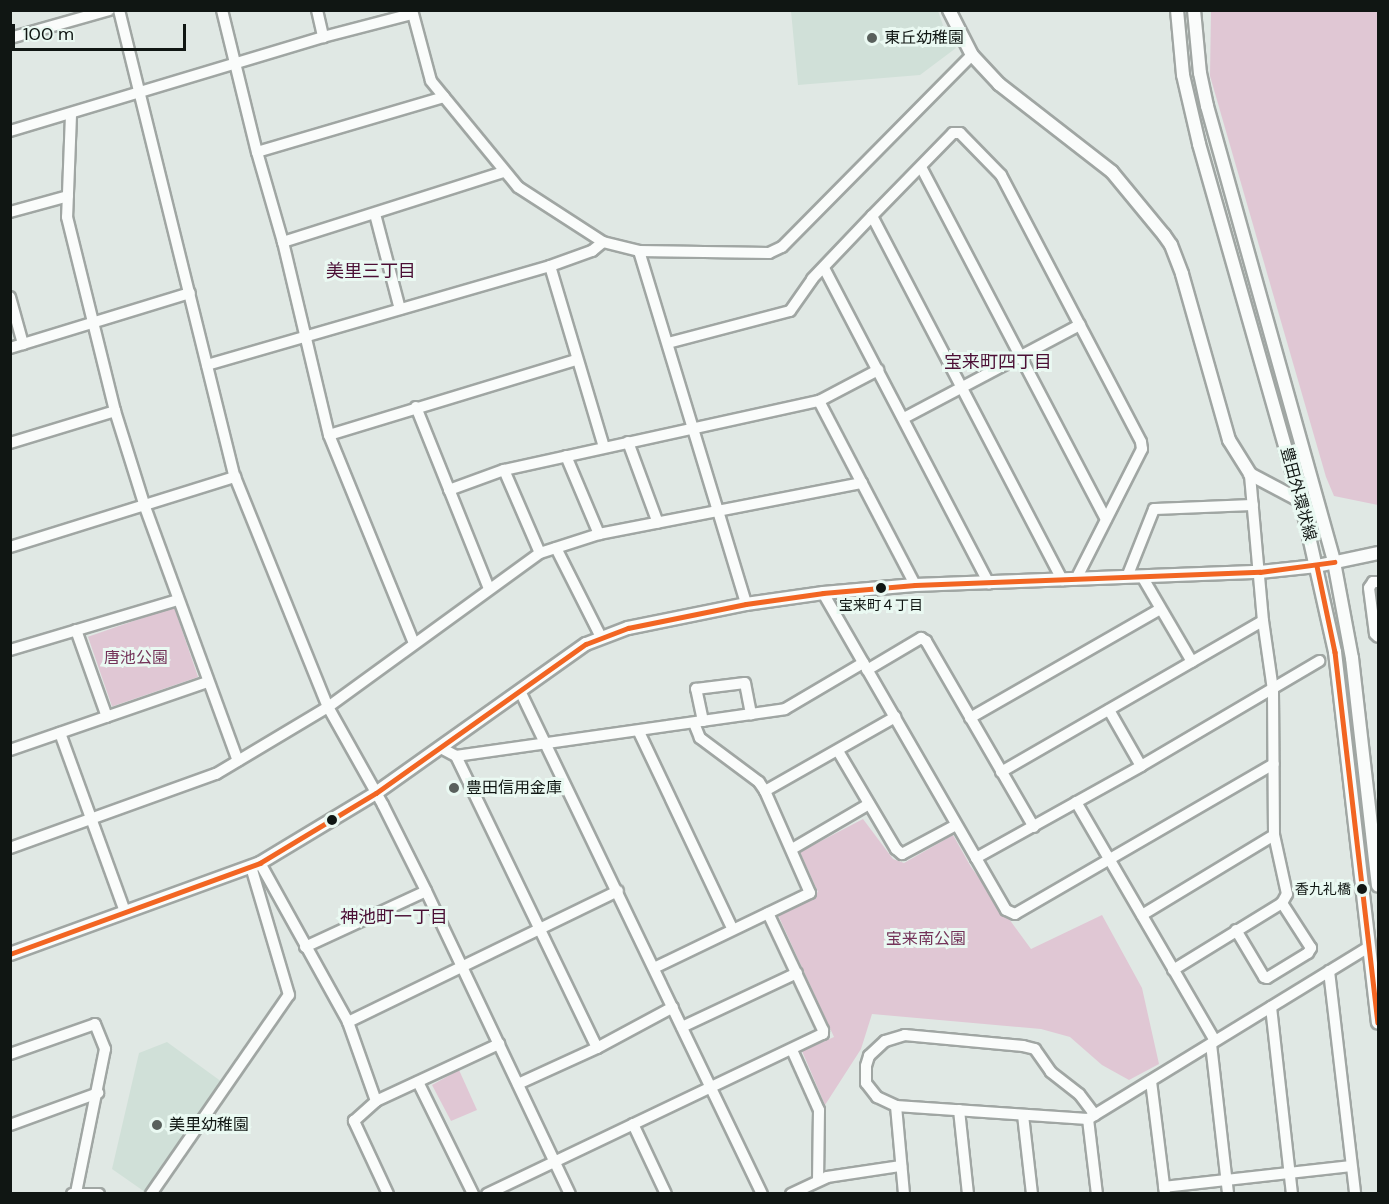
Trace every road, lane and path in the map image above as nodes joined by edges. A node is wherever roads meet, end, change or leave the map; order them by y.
1 (109, 10) edge
2 (119, 10) edge
3 (222, 10) edge
4 (317, 10) edge
5 (949, 10) edge
6 (1177, 10) edge
7 (1194, 10) edge
8 (412, 12) edge
9 (323, 37) junction
10 (10, 38) edge
11 (972, 55) junction
12 (236, 64) junction
13 (141, 94) junction
14 (444, 97) junction
15 (71, 115) junction
16 (10, 131) edge
17 (257, 152) junction
18 (921, 167) junction
19 (504, 172) junction
20 (68, 196) junction
21 (10, 212) edge
22 (375, 214) junction
23 (872, 216) junction
24 (283, 242) junction
25 (603, 242) junction
26 (639, 251) junction
27 (550, 266) junction
28 (824, 268) junction
29 (190, 293) junction
30 (10, 297) edge
31 (400, 309) junction
32 (93, 323) junction
33 (1080, 326) junction
34 (305, 338) junction
35 (668, 343) junction
36 (22, 344) junction
37 (10, 348) edge
38 (1021, 356) junction
39 (576, 360) junction
40 (207, 365) junction
41 (878, 370) junction
42 (963, 387) junction
43 (819, 401) junction
44 (416, 407) junction
45 (115, 411) junction
46 (904, 418) junction
47 (694, 428) junction
48 (329, 435) junction
49 (628, 442) junction
50 (10, 443) edge
51 (604, 447) junction
52 (566, 456) junction
53 (504, 470) junction
54 (1250, 474) junction
55 (236, 477) junction
56 (862, 483) junction
57 (449, 490) junction
58 (1301, 501) junction
59 (1253, 505) junction
60 (145, 507) junction
61 (719, 511) junction
62 (1106, 519) junction
63 (658, 523) junction
64 (599, 534) junction
65 (10, 547) edge
66 (556, 548) junction
67 (540, 553) junction
68 (1378, 553) edge
69 (1334, 562) junction
70 (1317, 566) junction
71 (1260, 572) junction
72 (1127, 577) junction
73 (1143, 578) junction
74 (1076, 579) junction
75 (1062, 580) junction
76 (1378, 582) edge
77 (989, 583) junction
78 (915, 585) junction
79 (489, 590) junction
80 (824, 593) junction
81 (178, 600) junction
82 (747, 604) junction
83 (1160, 609) junction
84 (1263, 621) junction
85 (76, 630) junction
86 (601, 637) junction
87 (1378, 637) edge
88 (414, 643) junction
89 (10, 650) edge
90 (1320, 661) dead end
91 (1192, 662) junction
92 (865, 667) junction
93 (207, 682) junction
94 (1273, 690) junction
95 (520, 691) junction
96 (328, 707) junction
97 (1109, 710) junction
98 (751, 714) junction
99 (107, 717) junction
100 (895, 717) junction
101 (970, 718) junction
102 (698, 722) junction
103 (639, 732) junction
104 (60, 734) junction
105 (546, 742) junction
106 (441, 748) junction
107 (10, 750) edge
108 (838, 751) junction
109 (456, 756) junction
110 (237, 761) junction
111 (1274, 764) junction
112 (1142, 766) junction
113 (1001, 772) junction
114 (765, 791) junction
115 (376, 793) junction
116 (1076, 802) junction
117 (869, 804) junction
118 (91, 820) junction
119 (956, 825) junction
120 (1034, 826) junction
121 (1274, 835) junction
122 (10, 848) edge
123 (792, 849) junction
124 (976, 858) junction
125 (1110, 860) junction
126 (256, 865) junction
127 (1378, 886) edge
128 (426, 891) junction
129 (618, 891) junction
130 (1282, 903) junction
131 (125, 912) junction
132 (768, 914) junction
133 (1142, 915) junction
134 (732, 928) junction
135 (541, 930) junction
136 (1236, 930) junction
137 (305, 947) junction
138 (1370, 947) junction
139 (10, 954) edge
140 (463, 967) junction
141 (654, 968) junction
142 (1173, 970) junction
143 (1329, 971) junction
144 (797, 973) junction
145 (673, 1007) junction
146 (1270, 1007) junction
147 (348, 1022) junction
148 (1378, 1023) edge
149 (682, 1027) junction
150 (1213, 1043) junction
151 (499, 1044) junction
152 (597, 1048) junction
153 (792, 1050) junction
154 (10, 1054) edge
155 (1151, 1081) junction
156 (418, 1082) junction
157 (518, 1084) junction
158 (710, 1087) junction
159 (98, 1093) junction
160 (376, 1101) junction
161 (896, 1106) junction
162 (959, 1110) junction
163 (1023, 1115) junction
164 (1092, 1117) junction
165 (633, 1124) junction
166 (10, 1125) edge
167 (556, 1163) junction
168 (901, 1166) junction
169 (1351, 1166) junction
170 (1290, 1173) junction
171 (1227, 1180) junction
172 (818, 1181) junction
173 (1165, 1190) edge
174 (74, 1193) edge
175 (99, 1194) edge
176 (151, 1194) edge
177 (388, 1194) edge
178 (473, 1194) edge
179 (487, 1194) edge
180 (570, 1194) edge
181 (666, 1194) edge
182 (762, 1194) edge
183 (791, 1194) edge
184 (904, 1194) edge
185 (968, 1194) edge
186 (1032, 1194) edge
187 (1097, 1194) edge
188 (1228, 1194) edge
189 (1292, 1194) edge
190 (1355, 1194) edge

1 - 10 street
2 - 13 street
3 - 12 street
4 - 9 street
5 - 11 street
6 - 58 street, 豊田外環状線
7 - 69 street, 豊田外環状線
8 - 9 street
8 - 14 street
9 - 12 street
11 - 26 street
11 - 54 street
12 - 13 street
12 - 17 street
13 - 15 street
13 - 29 street
14 - 17 street
14 - 19 street
15 - 16 street
15 - 20 street
17 - 24 street
18 - 23 street
18 - 33 street
18 - 38 street
19 - 22 street
19 - 25 street
20 - 21 street
20 - 32 street
22 - 24 street
22 - 31 street
23 - 28 street
23 - 42 street
24 - 34 street
25 - 26 street
25 - 27 street
26 - 35 street
27 - 31 street
27 - 39 street
28 - 35 street
28 - 41 street
29 - 32 street
29 - 40 street
30 - 36 street
31 - 34 street
32 - 36 street
32 - 45 street
33 - 38 street
33 - 62 street
34 - 40 street
34 - 48 street
35 - 47 street
36 - 37 street
38 - 42 street
38 - 62 street
39 - 44 street
39 - 51 street
40 - 55 street
41 - 43 street
41 - 46 street
42 - 46 street
42 - 75 street
43 - 47 street
43 - 56 street
44 - 48 street
44 - 57 street
45 - 50 street
45 - 60 street
46 - 77 street
47 - 49 street
47 - 61 street
48 - 88 street
49 - 51 street
49 - 63 street
51 - 52 street
52 - 53 street
52 - 64 street
53 - 57 street
53 - 67 street
54 - 58 street
54 - 59 street
55 - 60 street
55 - 96 street
56 - 61 street
56 - 78 street
57 - 79 street
58 - 70 street, 豊田外環状線
59 - 71 street
59 - 72 street
60 - 65 street
60 - 81 street
61 - 63 street
61 - 82 street
62 - 74 street
63 - 64 street
64 - 66 street
66 - 67 street
66 - 86 street
67 - 79 street
68 - 69 street
69 - 70 street
69 - 127 street, 豊田外環状線
70 - 71 street
70 - 138 street, 豊田外環状線
71 - 73 street
71 - 84 street
72 - 73 street
72 - 74 street
73 - 83 street
74 - 75 street
75 - 77 street
76 - 87 street
77 - 78 street
78 - 80 street
79 - 88 street
80 - 82 street
80 - 92 street
81 - 85 street
81 - 93 street
82 - 86 street
83 - 91 street
83 - 101 street
84 - 91 street
84 - 94 street
85 - 89 street
85 - 99 street
86 - 95 street
88 - 96 street
90 - 94 street
91 - 97 street
92 - 98 street
92 - 100 street
92 - 101 street
93 - 99 street
93 - 110 street
94 - 111 street
94 - 112 street
95 - 105 street
95 - 106 street
96 - 110 street
96 - 115 street
97 - 112 street
97 - 113 street
98 - 102 street
98 - 102 street
99 - 104 street
100 - 108 street
100 - 119 street
101 - 113 street
102 - 103 street
102 - 114 street
103 - 105 street
103 - 134 street
104 - 107 street
104 - 118 street
105 - 109 street
105 - 129 street
106 - 109 street
106 - 115 street
108 - 114 street
108 - 117 street
109 - 135 street
110 - 118 street
111 - 121 street
111 - 125 street
112 - 116 street
113 - 120 street
114 - 123 street
115 - 126 street
115 - 128 street
116 - 120 street
116 - 125 street
117 - 119 street
117 - 123 street
118 - 122 street
118 - 131 street
119 - 124 street
120 - 124 street
121 - 130 street
121 - 133 street
123 - 132 street
124 - 125 street
125 - 133 street
126 - 131 street
126 - 137 street
126 - 176 street
128 - 137 street
128 - 140 street
129 - 135 street
129 - 141 street
130 - 136 street
130 - 136 street
131 - 139 street
132 - 134 street
132 - 144 street
133 - 142 street
134 - 141 street
135 - 140 street
135 - 152 street
136 - 142 street
137 - 147 street
138 - 143 street
138 - 148 street, 豊田外環状線
140 - 147 street
140 - 151 street
141 - 145 street
142 - 150 street
143 - 146 street
143 - 169 street
144 - 149 street
144 - 153 street
145 - 149 street
145 - 152 street
146 - 150 street
146 - 170 street
147 - 160 street
149 - 158 street
150 - 155 street
150 - 171 street
151 - 156 street
151 - 157 street
152 - 157 street
153 - 158 street
153 - 172 street
154 - 159 street
155 - 164 street
155 - 173 street
156 - 160 street
156 - 178 street
157 - 167 street
158 - 165 street
158 - 182 street
159 - 166 street
159 - 174 street
160 - 177 street
161 - 162 street
161 - 164 street
161 - 168 street
162 - 163 street
162 - 185 street
163 - 164 street
163 - 186 street
164 - 187 street
165 - 167 street
165 - 181 street
167 - 179 street
167 - 180 street
168 - 172 street
168 - 184 street
169 - 170 street
169 - 190 street
170 - 171 street
170 - 189 street
171 - 173 street
171 - 188 street
172 - 183 street
174 - 175 street

